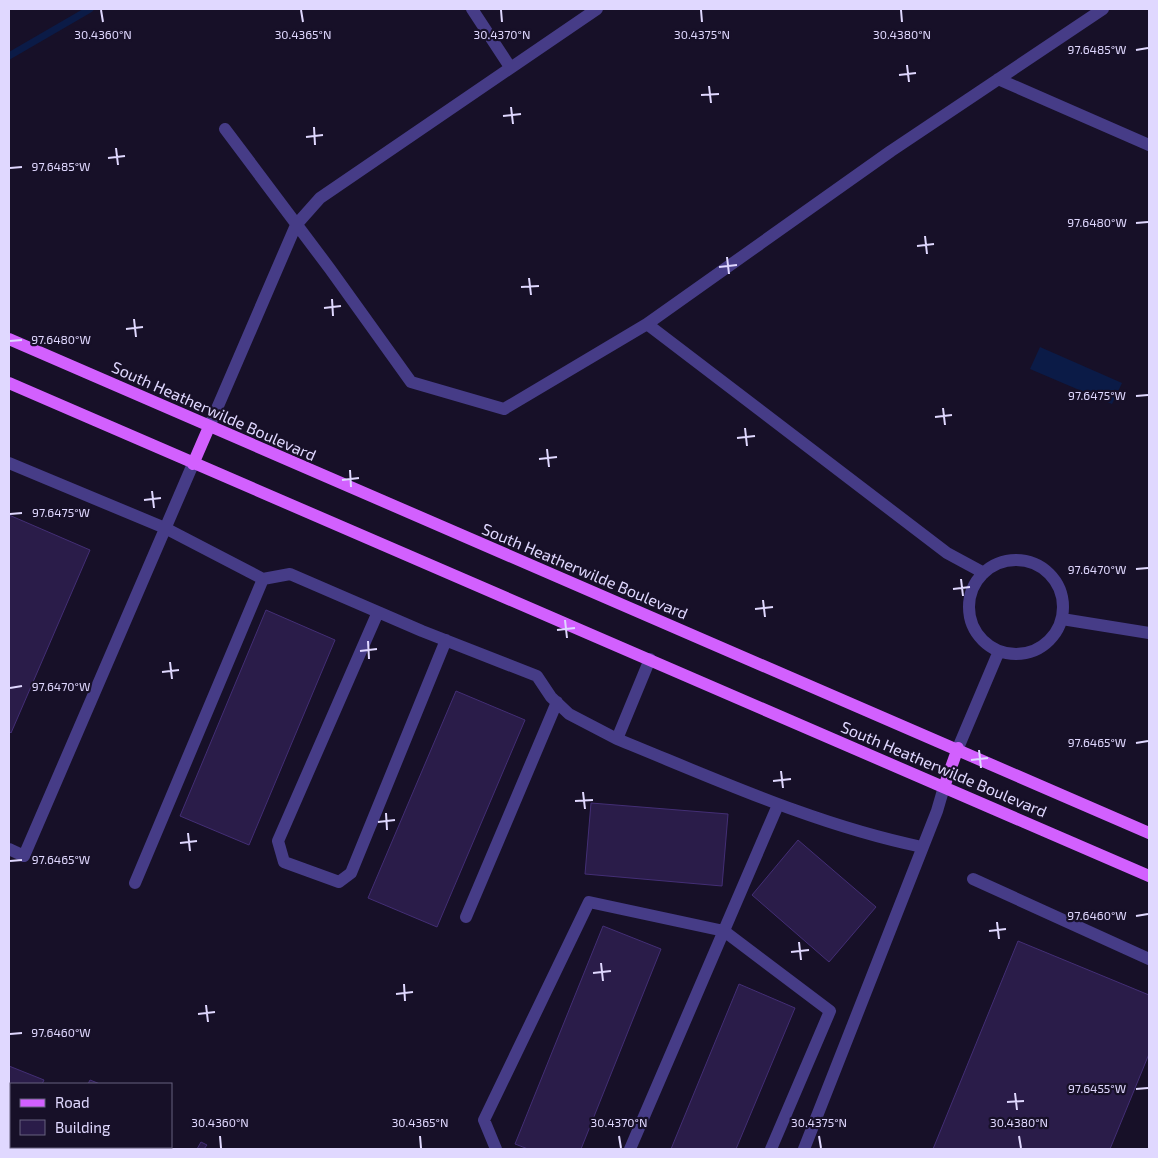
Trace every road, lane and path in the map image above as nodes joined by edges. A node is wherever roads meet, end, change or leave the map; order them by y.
1 (472, 9) edge
2 (597, 9) edge
3 (1103, 9) edge
4 (510, 66) junction
5 (998, 79) junction
6 (225, 129) dead end
7 (1149, 145) edge
8 (296, 225) junction
9 (647, 324) junction
10 (9, 339) edge
11 (9, 383) edge
12 (209, 427) junction
13 (9, 463) edge
14 (193, 464) junction
15 (165, 528) junction
16 (984, 573) junction
17 (263, 579) junction
18 (378, 612) junction
19 (1062, 619) junction
20 (1149, 633) edge
21 (446, 640) junction
22 (1000, 651) junction
23 (650, 659) junction
24 (557, 702) junction
25 (617, 739) junction
26 (958, 748) junction
27 (944, 787) junction
28 (778, 805) junction
29 (1149, 833) edge
30 (922, 847) junction
31 (9, 849) edge
32 (1149, 876) edge
33 (973, 879) dead end
34 (136, 883) dead end
35 (466, 917) dead end
36 (724, 931) junction
37 (1149, 959) edge
38 (496, 1149) edge
39 (630, 1149) edge
40 (771, 1149) edge
41 (804, 1149) edge

1 - 4 street
2 - 4 street
3 - 5 street
4 - 8 street
5 - 7 street
5 - 9 street
6 - 8 street
8 - 9 street
8 - 12 street
9 - 16 street
10 - 12 main road, South Heatherwilde Boulevard
11 - 14 main road, South Heatherwilde Boulevard
12 - 14 main road
12 - 26 main road, South Heatherwilde Boulevard
13 - 15 street
14 - 15 street
14 - 23 main road, South Heatherwilde Boulevard
15 - 17 street
15 - 31 street
16 - 19 street
16 - 22 street
17 - 18 street
17 - 34 street
18 - 21 street
18 - 21 street
19 - 20 street
19 - 22 street
21 - 24 street
22 - 26 street
23 - 25 street
23 - 27 main road, South Heatherwilde Boulevard
24 - 25 street
24 - 35 street
25 - 28 street
26 - 27 main road
26 - 29 main road, South Heatherwilde Boulevard
27 - 30 street
27 - 32 main road, South Heatherwilde Boulevard
28 - 30 street
28 - 36 street
30 - 41 street
33 - 37 street
36 - 38 street
36 - 39 street
36 - 40 street

